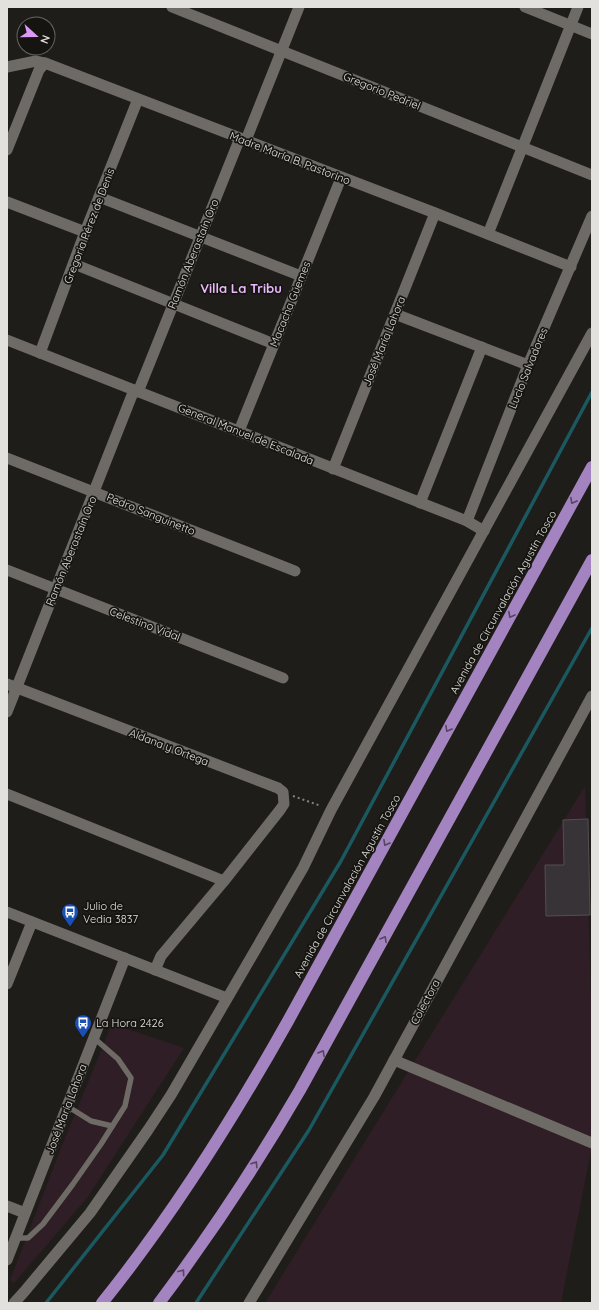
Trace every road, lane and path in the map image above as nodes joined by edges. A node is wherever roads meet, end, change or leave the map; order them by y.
1 (172, 7) edge
2 (300, 7) edge
3 (525, 7) edge
4 (578, 7) edge
5 (571, 25) junction
6 (592, 34) edge
7 (282, 50) junction
8 (45, 63) junction
9 (7, 67) edge
10 (138, 99) junction
11 (243, 139) junction
12 (523, 148) junction
13 (7, 150) edge
14 (592, 175) edge
15 (340, 178) junction
16 (99, 197) junction
17 (7, 202) edge
18 (435, 213) junction
19 (592, 216) edge
20 (85, 232) junction
21 (488, 234) junction
22 (200, 237) junction
23 (74, 264) junction
24 (571, 267) junction
25 (302, 276) junction
26 (173, 303) junction
27 (395, 314) junction
28 (592, 332) edge
29 (7, 340) edge
30 (274, 344) junction
31 (482, 348) junction
32 (40, 353) junction
33 (528, 365) junction
34 (136, 391) junction
35 (239, 431) junction
36 (7, 458) edge
37 (592, 467) edge
38 (334, 469) junction
39 (95, 492) junction
40 (420, 503) junction
41 (467, 521) junction
42 (484, 531) junction
43 (592, 560) edge
44 (7, 570) edge
45 (295, 571) dead end
46 (56, 589) junction
47 (283, 678) dead end
48 (12, 686) edge
49 (592, 696) edge
50 (7, 712) edge
51 (284, 792) junction
52 (7, 794) edge
53 (331, 810) junction
54 (224, 881) junction
55 (7, 912) edge
56 (32, 922) junction
57 (125, 958) junction
58 (155, 970) junction
59 (7, 984) edge
60 (227, 998) junction
61 (94, 1038) junction
62 (394, 1060) junction
63 (67, 1106) junction
64 (112, 1126) junction
65 (592, 1143) edge
66 (7, 1206) edge
67 (25, 1213) junction
68 (15, 1238) junction
69 (7, 1260) edge
70 (14, 1303) edge
71 (102, 1303) edge
72 (159, 1303) edge
73 (249, 1303) edge

1 - 7 street, Gregorio Pedriel
2 - 7 street, Ramón Aberastaín Oro
3 - 5 street
4 - 5 street
5 - 6 street
5 - 12 street
7 - 11 street, Ramón Aberastaín Oro
7 - 12 street, Gregorio Pedriel
8 - 9 street, Madre María B. Pastorino
8 - 10 street, Madre María B. Pastorino
8 - 13 street
10 - 11 street, Madre María B. Pastorino
10 - 16 street, Gregoria Pérez de Denis
11 - 15 street, Madre María B. Pastorino
11 - 22 street, Ramón Aberastaín Oro
12 - 14 street, Gregorio Pedriel
12 - 21 street
15 - 18 street, Madre María B. Pastorino
15 - 25 street, Macacha Güemes
16 - 20 street, Gregoria Pérez de Denis
16 - 22 street
17 - 20 street
18 - 21 street, Madre María B. Pastorino
18 - 27 street, José María Lahora
19 - 24 street, Lucio Salvadores
20 - 23 street, Gregoria Pérez de Denis
21 - 24 street, Madre María B. Pastorino
22 - 25 street
22 - 26 street, Ramón Aberastaín Oro
23 - 26 street
23 - 32 street, Gregoria Pérez de Denis
24 - 33 street, Lucio Salvadores
25 - 30 street, Macacha Güemes
26 - 30 street
26 - 34 street, Ramón Aberastaín Oro
27 - 31 street
27 - 38 street, José María Lahora
28 - 42 street
29 - 32 street, General Manuel de Escalada
30 - 35 street, Macacha Güemes
31 - 33 street
31 - 40 street
32 - 34 street, General Manuel de Escalada
33 - 41 street, Lucio Salvadores
34 - 35 street, General Manuel de Escalada
34 - 39 street, Ramón Aberastaín Oro
35 - 38 street, General Manuel de Escalada
36 - 39 street, Pedro Sanguinetto
37 -> 71 highway, Avenida de Circunvalación Agustín Tosco
38 - 40 street, General Manuel de Escalada
39 - 45 street, Pedro Sanguinetto
39 - 46 street, Ramón Aberastaín Oro
40 - 41 street, General Manuel de Escalada
41 - 42 street, General Manuel de Escalada
42 - 53 street
72 -> 43 highway
44 - 46 street, Celestino Vidal
46 - 47 street, Celestino Vidal
46 - 48 street, Ramón Aberastaín Oro
48 - 50 street, Ramón Aberastaín Oro
48 - 51 street, Aldana y Ortega
49 - 62 street, Colectora
51 - 53 path
51 - 54 street
52 - 54 street
53 - 60 street
54 - 58 street
55 - 56 street
56 - 57 street
56 - 59 street
57 - 58 street
57 - 61 street, José María Lahora
58 - 60 street
60 - 70 street
61 - 63 street, José María Lahora
61 - 64 lane
62 - 65 street
62 - 73 street, Colectora
63 - 64 lane
63 - 67 street, José María Lahora
64 - 68 lane
66 - 67 street
67 - 68 street, José María Lahora
68 - 69 street, José María Lahora

